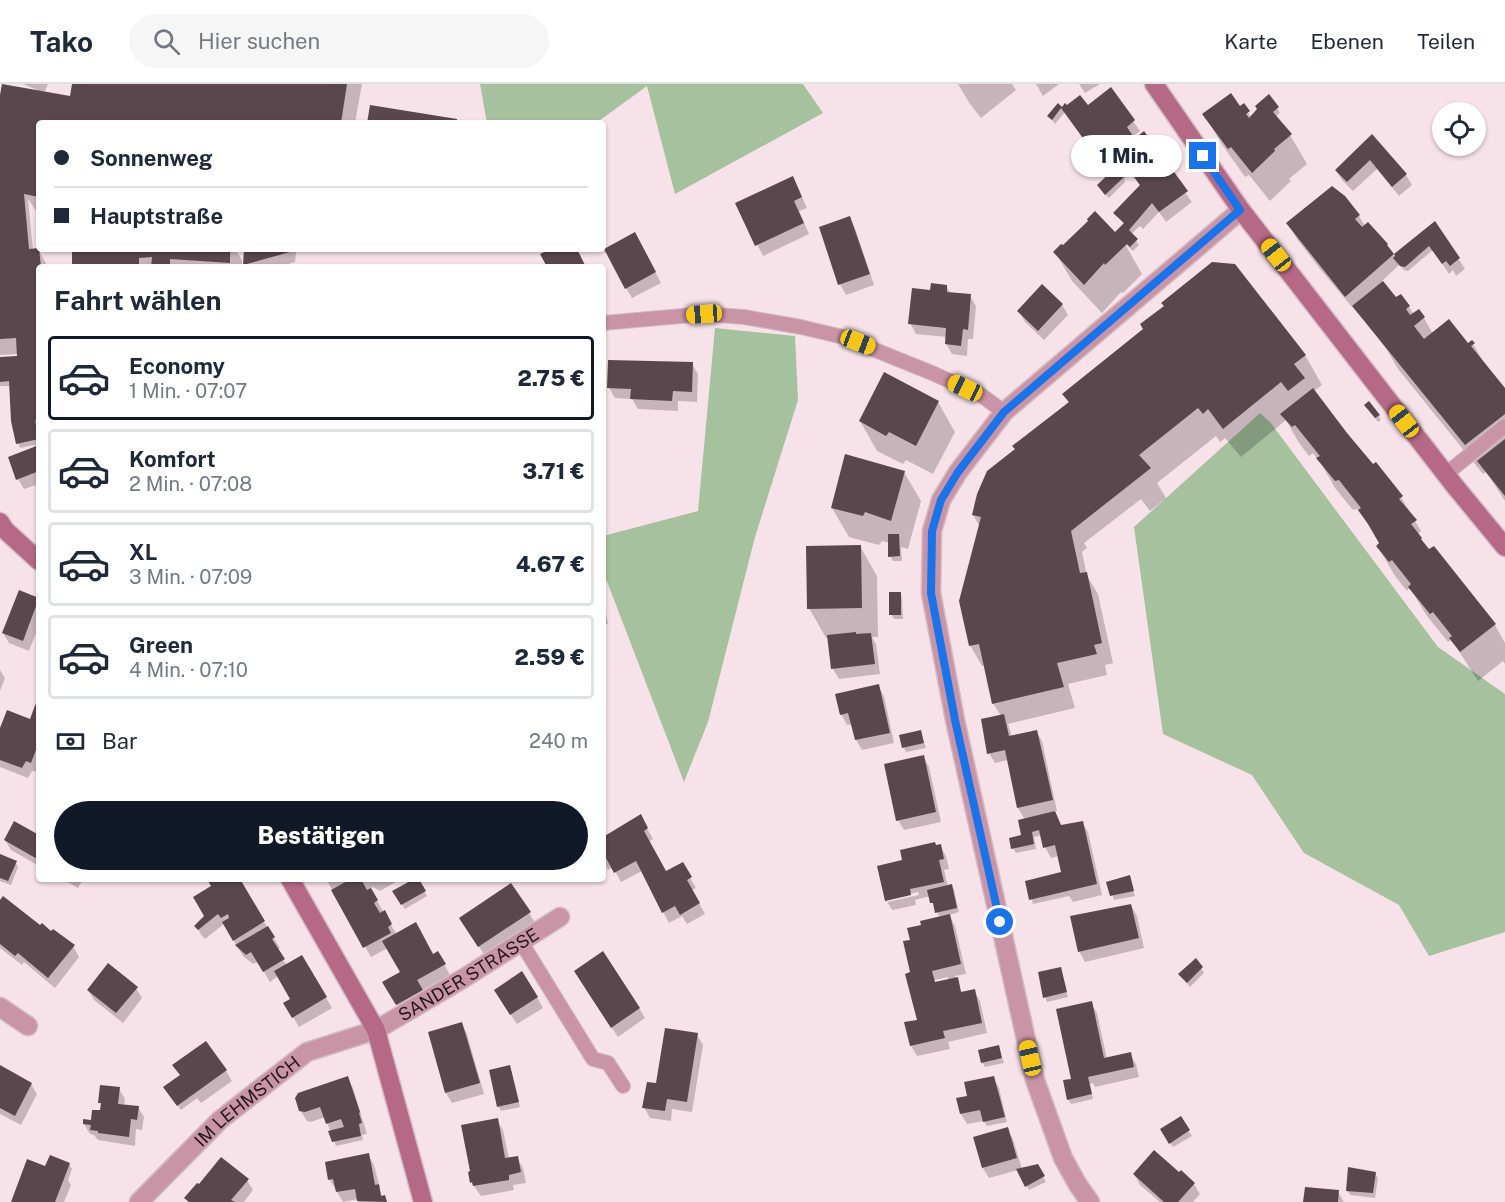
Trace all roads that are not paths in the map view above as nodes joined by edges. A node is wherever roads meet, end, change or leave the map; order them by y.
1 (1154, 84) edge
2 (1240, 210) junction
3 (606, 323) edge
4 (1004, 412) junction
5 (1505, 426) edge
6 (1446, 474) junction
7 (2, 530) edge
8 (1505, 547) edge
9 (36, 558) edge
10 (292, 882) edge
11 (560, 917) dead end
12 (521, 942) junction
13 (0, 1006) edge
14 (28, 1026) dead end
15 (376, 1030) junction
16 (622, 1086) dead end
17 (139, 1202) edge
18 (423, 1202) edge
19 (1090, 1202) edge

1 - 2 main road
2 - 4 street
2 - 6 main road
3 - 4 lane
4 - 19 street
5 - 6 lane
6 - 8 main road
7 - 9 main road
10 - 15 main road, SANDER STRASSE
11 - 12 street, SANDER STRASSE
12 - 15 street, SANDER STRASSE
12 - 16 lane
13 - 14 street
15 - 17 street, IM LEHMSTICH
15 - 18 main road, SANDER STRASSE

